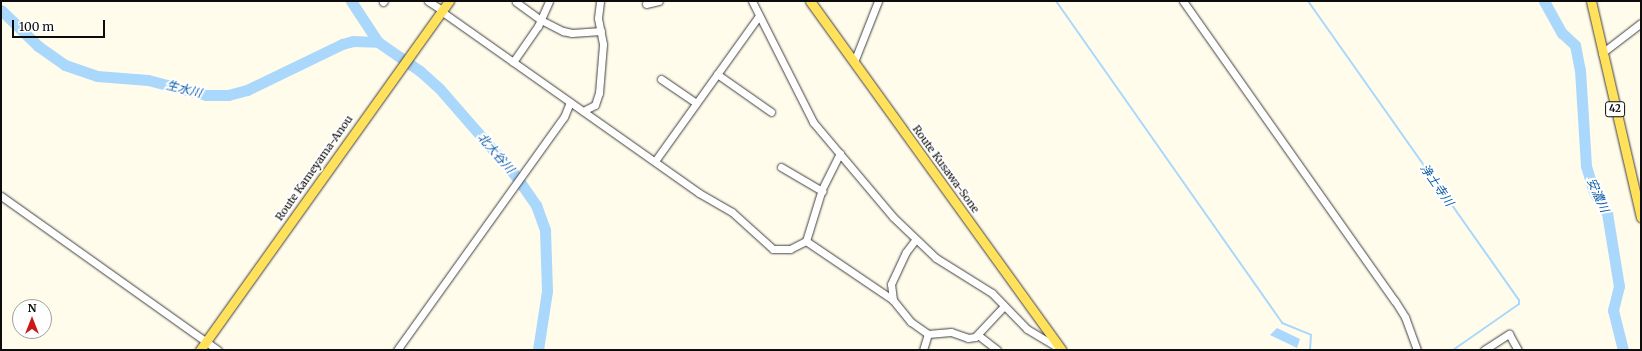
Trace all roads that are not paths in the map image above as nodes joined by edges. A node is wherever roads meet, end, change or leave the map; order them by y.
1 (428, 1) edge
2 (449, 1) edge
3 (549, 1) edge
4 (600, 1) edge
5 (659, 1) edge
6 (752, 1) edge
7 (810, 1) edge
8 (878, 1) edge
9 (1183, 1) edge
10 (1591, 1) edge
11 (516, 2) dead end
12 (646, 4) dead end
13 (442, 11) junction
14 (759, 16) junction
15 (541, 20) junction
16 (1641, 23) edge
17 (601, 30) junction
18 (1602, 53) junction
19 (513, 62) junction
20 (854, 62) junction
21 (717, 74) junction
22 (661, 79) dead end
23 (570, 102) junction
24 (696, 103) junction
25 (583, 111) junction
26 (771, 112) dead end
27 (840, 153) junction
28 (654, 161) junction
29 (781, 167) dead end
30 (1637, 184) edge
31 (822, 191) junction
32 (1, 196) edge
33 (1641, 218) edge
34 (806, 240) junction
35 (916, 240) junction
36 (893, 300) junction
37 (1004, 306) junction
38 (928, 334) junction
39 (978, 335) junction
40 (206, 341) junction
41 (1062, 349) edge
42 (200, 350) edge
43 (218, 350) edge
44 (397, 350) edge
45 (923, 350) edge
46 (997, 350) edge
47 (1417, 350) edge
48 (1484, 350) edge
49 (1518, 350) edge

1 - 13 street
2 - 13 main road, Route Kameyama-Anou
3 - 15 street
4 - 17 street
5 - 12 street
6 - 14 street
7 - 20 main road, Route Kusawa-Sone
8 - 20 street
9 - 47 street
10 - 18 main road, 42
11 - 15 street
13 - 19 street
13 - 40 main road, Route Kameyama-Anou
14 - 21 street
14 - 27 street
15 - 17 street
15 - 19 street
16 - 18 street
17 - 25 street
18 - 30 main road, 42
19 - 23 street
20 - 41 main road, Route Kusawa-Sone
21 - 24 street
21 - 26 street
22 - 24 street
23 - 25 street
23 - 44 street
24 - 28 street
25 - 28 street
27 - 31 street
27 - 35 street
28 - 34 street
29 - 31 street
30 - 33 main road, 42
31 - 34 street
32 - 40 street
34 - 36 street
35 - 36 street
35 - 37 street
36 - 38 street
37 - 39 street
37 - 41 street
38 - 39 street
38 - 45 street
39 - 46 street
40 - 42 main road, Route Kameyama-Anou
40 - 43 street
48 - 49 street

